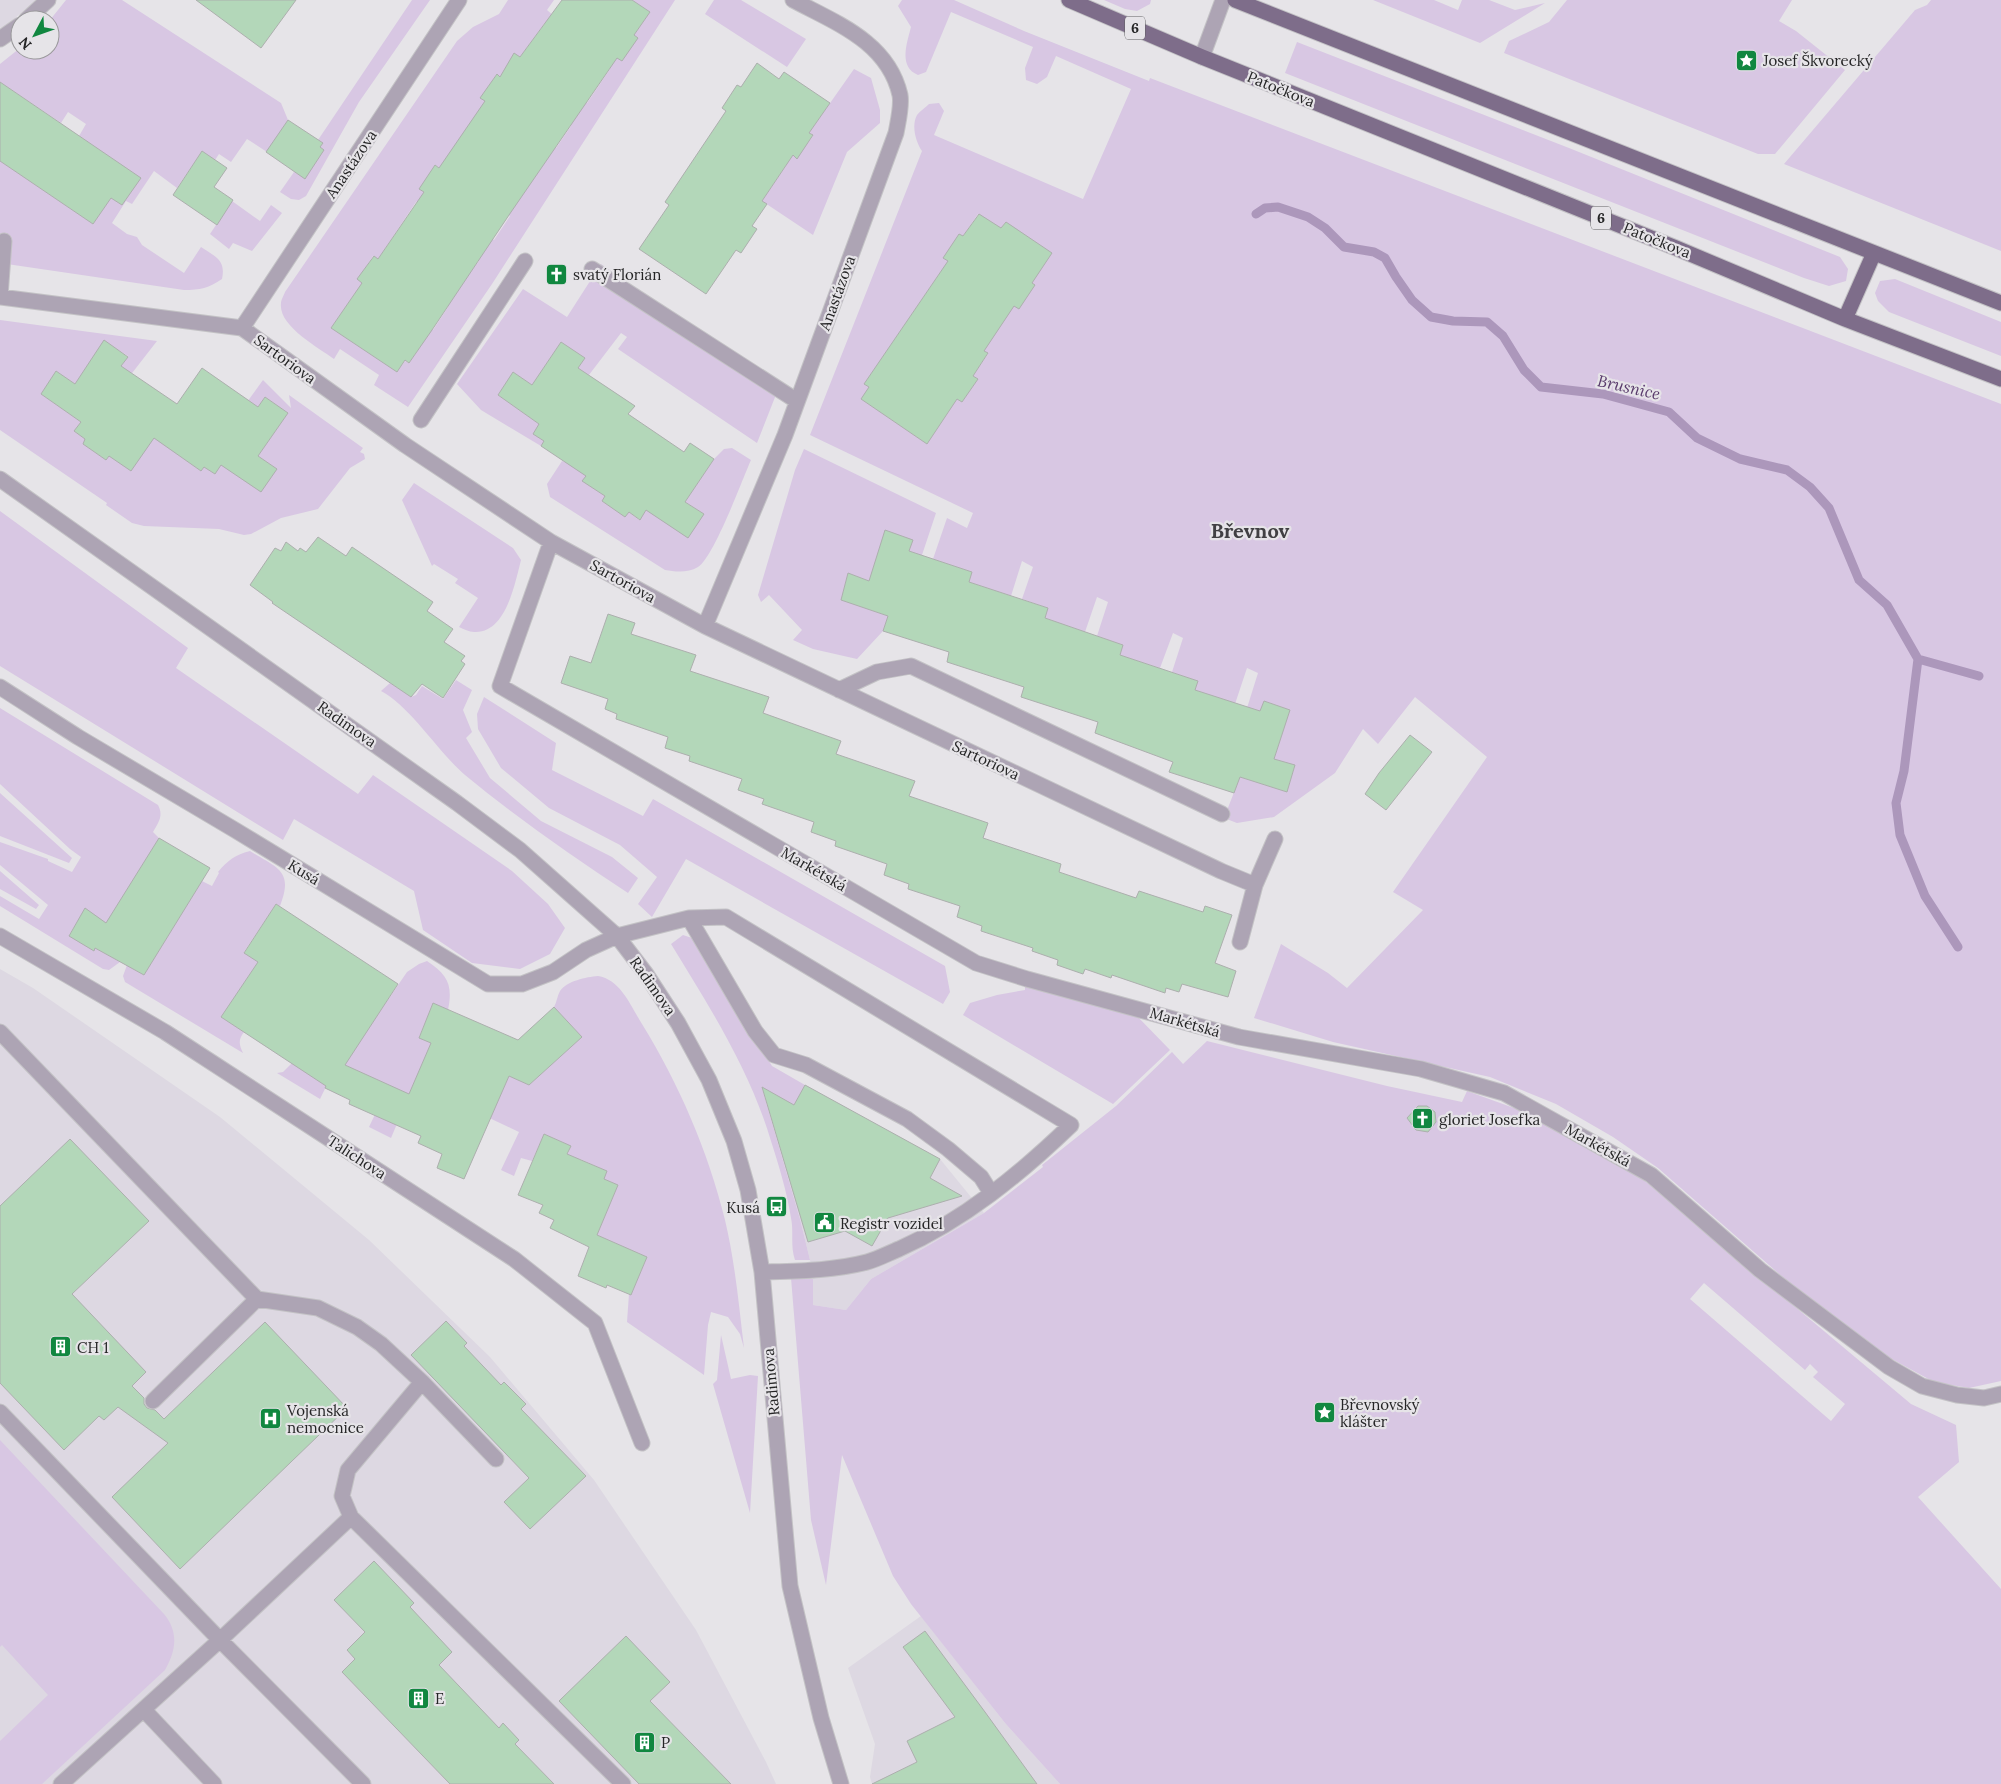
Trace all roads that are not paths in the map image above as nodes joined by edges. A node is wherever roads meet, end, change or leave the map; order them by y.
1 (48, 0) edge
2 (459, 0) edge
3 (793, 0) edge
4 (1069, 0) edge
5 (1223, 0) edge
6 (1235, 0) edge
7 (37, 10) edge
8 (1202, 57) junction
9 (4, 241) dead end
10 (1874, 253) junction
11 (525, 260) dead end
12 (592, 269) dead end
13 (0, 297) edge
14 (2001, 303) edge
15 (1845, 319) junction
16 (242, 328) junction
17 (2001, 379) edge
18 (797, 401) junction
19 (420, 420) dead end
20 (0, 479) edge
21 (552, 542) junction
22 (704, 626) junction
23 (0, 687) edge
24 (839, 690) junction
25 (1222, 814) dead end
26 (1275, 839) dead end
27 (1256, 885) junction
28 (689, 918) junction
29 (0, 936) edge
30 (617, 936) junction
31 (1240, 942) dead end
32 (0, 1032) edge
33 (991, 1193) junction
34 (762, 1272) junction
35 (258, 1299) junction
36 (422, 1382) junction
37 (2001, 1394) edge
38 (153, 1401) dead end
39 (0, 1412) edge
40 (642, 1443) dead end
41 (496, 1459) dead end
42 (351, 1517) junction
43 (220, 1640) junction
44 (144, 1710) junction
45 (62, 1784) edge
46 (214, 1784) edge
47 (363, 1784) edge
48 (623, 1784) edge
49 (841, 1784) edge

1 - 7 street
2 - 16 street, Anastázova
3 - 18 street, Anastázova
4 - 8 main road, Patočkova / 6
5 - 8 street
6 - 10 main road
8 - 15 main road, Patočkova / 6
9 - 13 street
10 - 14 main road
10 - 15 main road
11 - 19 street
12 - 18 street
13 - 16 street, Sartoriova
15 - 17 main road, Patočkova / 6
16 - 21 street, Sartoriova
18 - 22 street, Anastázova
20 - 30 street, Radimova
21 - 22 street, Sartoriova
21 - 37 street, Markétská
22 - 24 street, Sartoriova
23 - 30 street, Kusá
24 - 25 street
24 - 27 street, Sartoriova
26 - 27 street
27 - 31 street
28 - 30 street, Kusá
28 - 33 street
28 - 33 street, Kusá
29 - 40 street, Talichova
30 - 34 street, Radimova
32 - 35 street
33 - 34 street
34 - 49 street, Radimova
35 - 36 street
35 - 38 street
36 - 41 street
36 - 42 street
39 - 43 street
42 - 43 street
42 - 48 street
43 - 44 street
43 - 47 street
44 - 45 street
44 - 46 street

